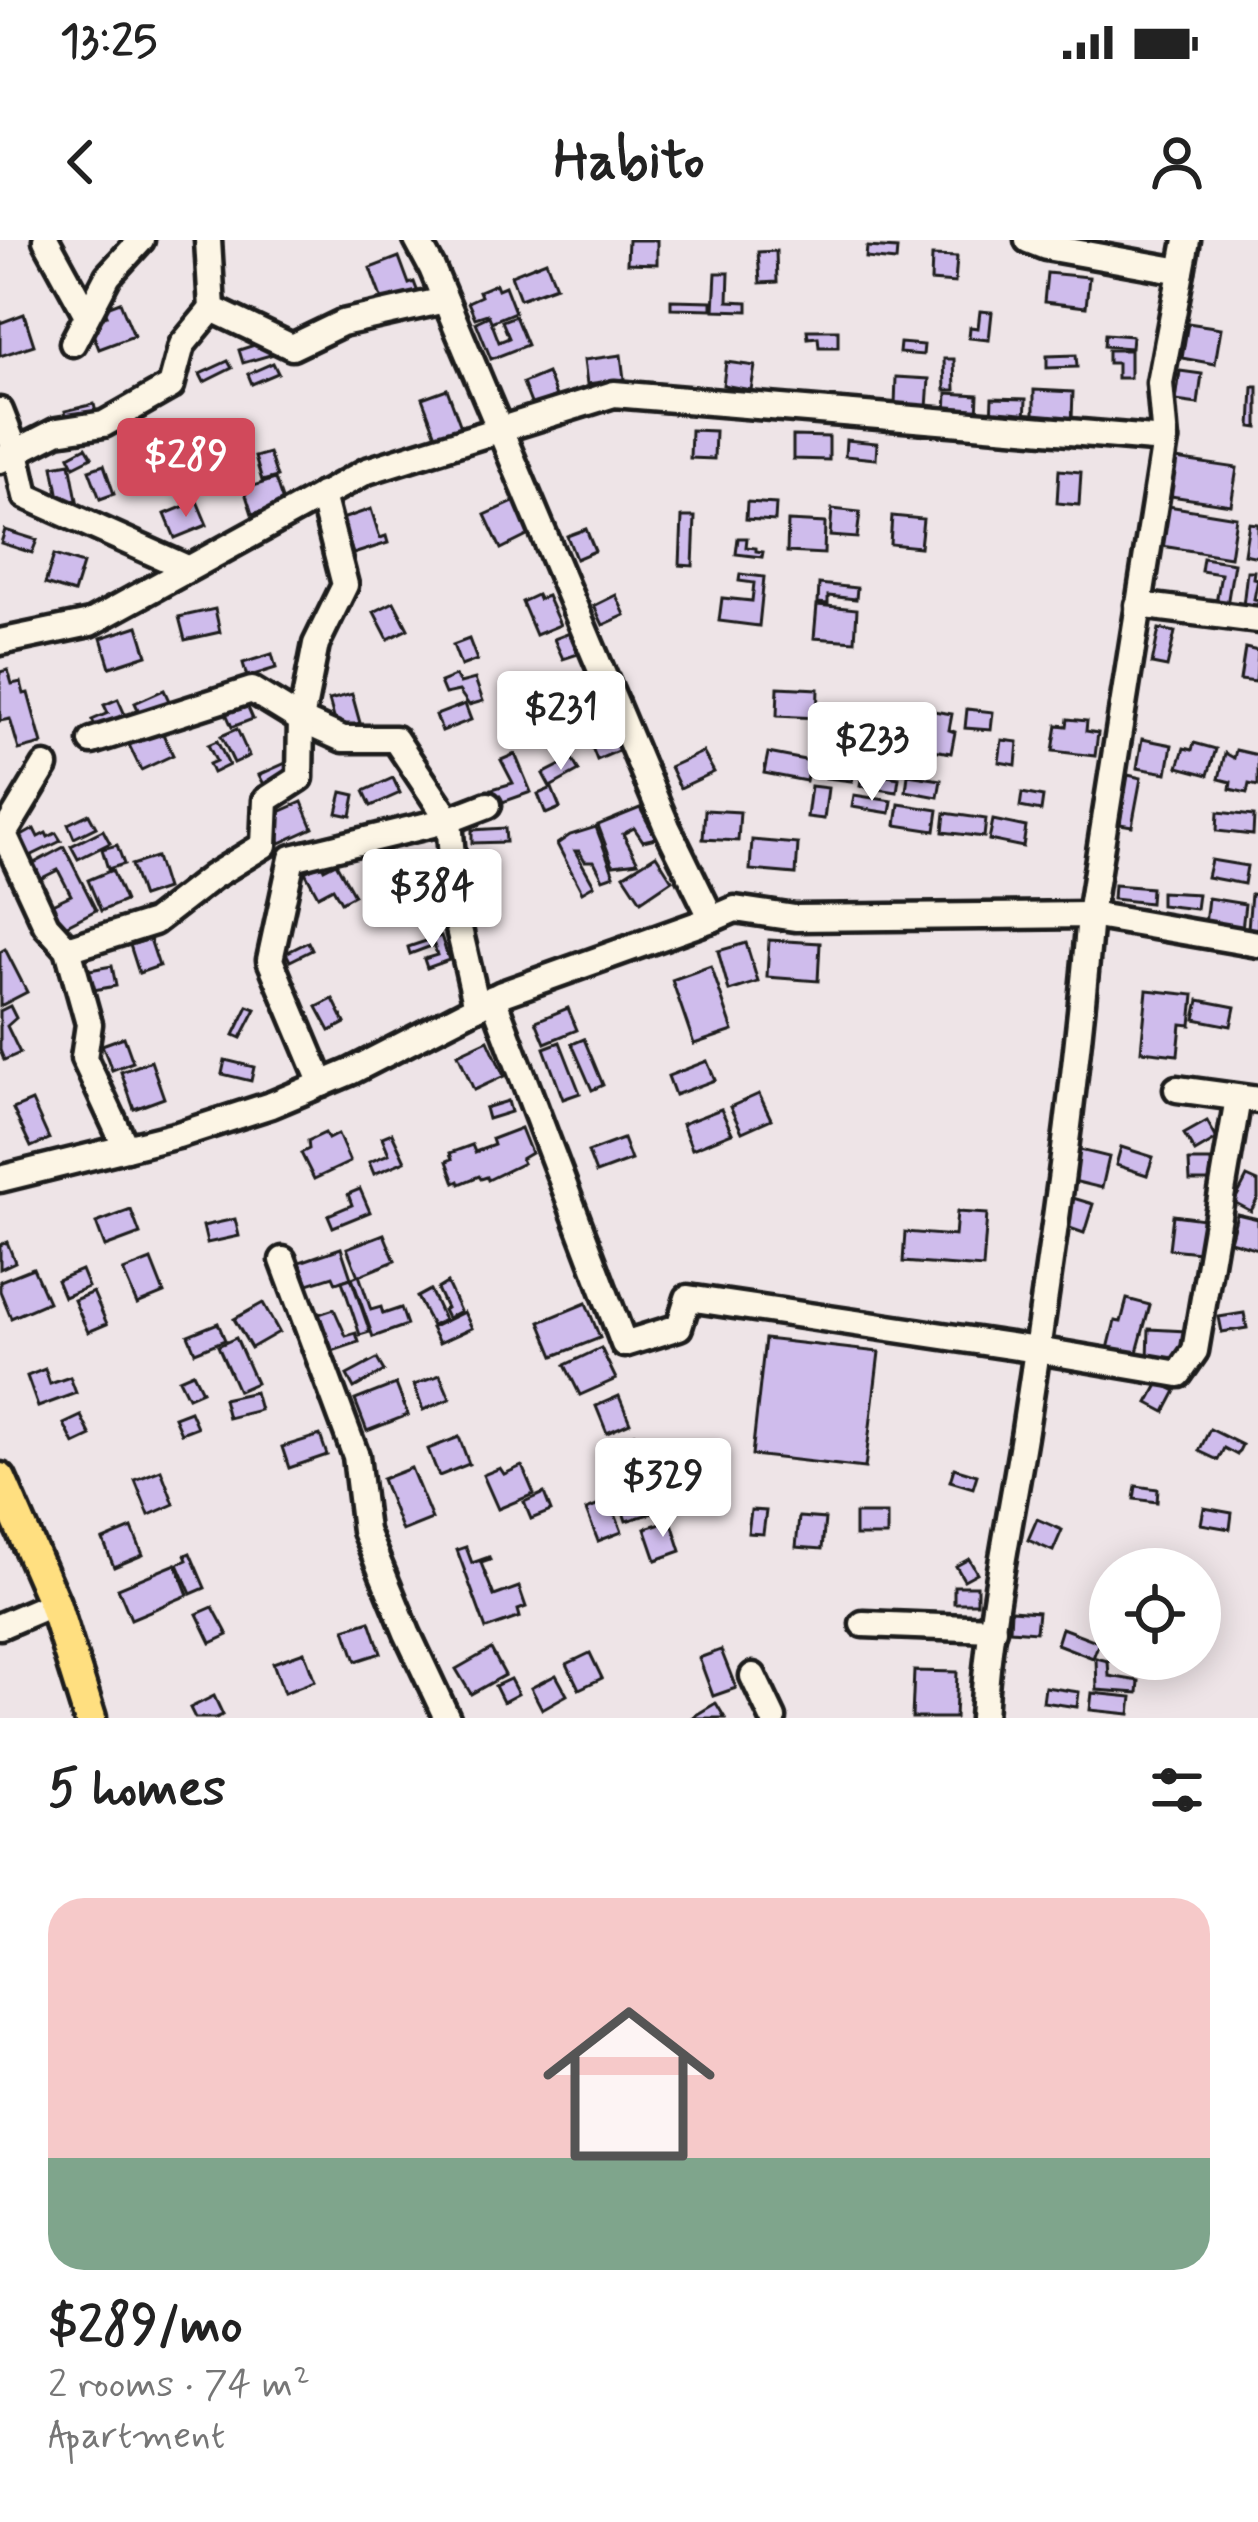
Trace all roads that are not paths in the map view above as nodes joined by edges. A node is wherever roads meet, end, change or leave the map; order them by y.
1 (46, 240) edge
2 (141, 240) edge
3 (208, 240) edge
4 (417, 240) edge
5 (1028, 240) edge
6 (1187, 240) edge
7 (1181, 271) junction
8 (446, 300) junction
9 (212, 309) junction
10 (87, 315) junction
11 (73, 343) dead end
12 (0, 411) edge
13 (499, 430) junction
14 (1166, 440) junction
15 (8, 456) edge
16 (322, 495) junction
17 (187, 568) junction
18 (1138, 605) junction
19 (1258, 620) edge
20 (0, 642) edge
21 (301, 720) junction
22 (92, 742) dead end
23 (45, 766) dead end
24 (488, 805) dead end
25 (449, 820) junction
26 (264, 845) junction
27 (292, 858) junction
28 (1090, 915) junction
29 (712, 920) junction
30 (1258, 944) edge
31 (68, 950) junction
32 (485, 1002) junction
33 (322, 1084) junction
34 (1177, 1089) dead end
35 (1248, 1099) edge
36 (126, 1148) junction
37 (0, 1179) edge
38 (283, 1260) dead end
39 (1037, 1350) junction
40 (0, 1479) edge
41 (54, 1603) junction
42 (863, 1624) dead end
43 (0, 1626) edge
44 (994, 1629) junction
45 (753, 1676) dead end
46 (90, 1718) edge
47 (447, 1718) edge
48 (773, 1718) edge
49 (982, 1718) edge

1 - 10 street
2 - 10 street
3 - 9 street
4 - 8 street
5 - 7 street
6 - 7 street
7 - 14 street
8 - 9 street
8 - 13 street
9 - 15 street
10 - 11 street
12 - 15 street
13 - 14 street
13 - 16 street
13 - 29 street
14 - 18 street
15 - 17 street
16 - 17 street
16 - 21 street
17 - 20 street
18 - 19 street
18 - 28 street
21 - 22 street
21 - 25 street
21 - 26 street
23 - 31 street
24 - 25 street
25 - 27 street
25 - 32 street
26 - 27 street
26 - 31 street
27 - 33 street
28 - 29 street
28 - 30 street
28 - 39 street
29 - 32 street
31 - 36 street
32 - 33 street
32 - 39 street
33 - 36 street
34 - 35 street
35 - 39 street
36 - 37 street
38 - 47 street
39 - 44 street
40 - 41 main road
41 - 43 street
41 - 46 main road
42 - 44 street
44 - 49 street
45 - 48 street

